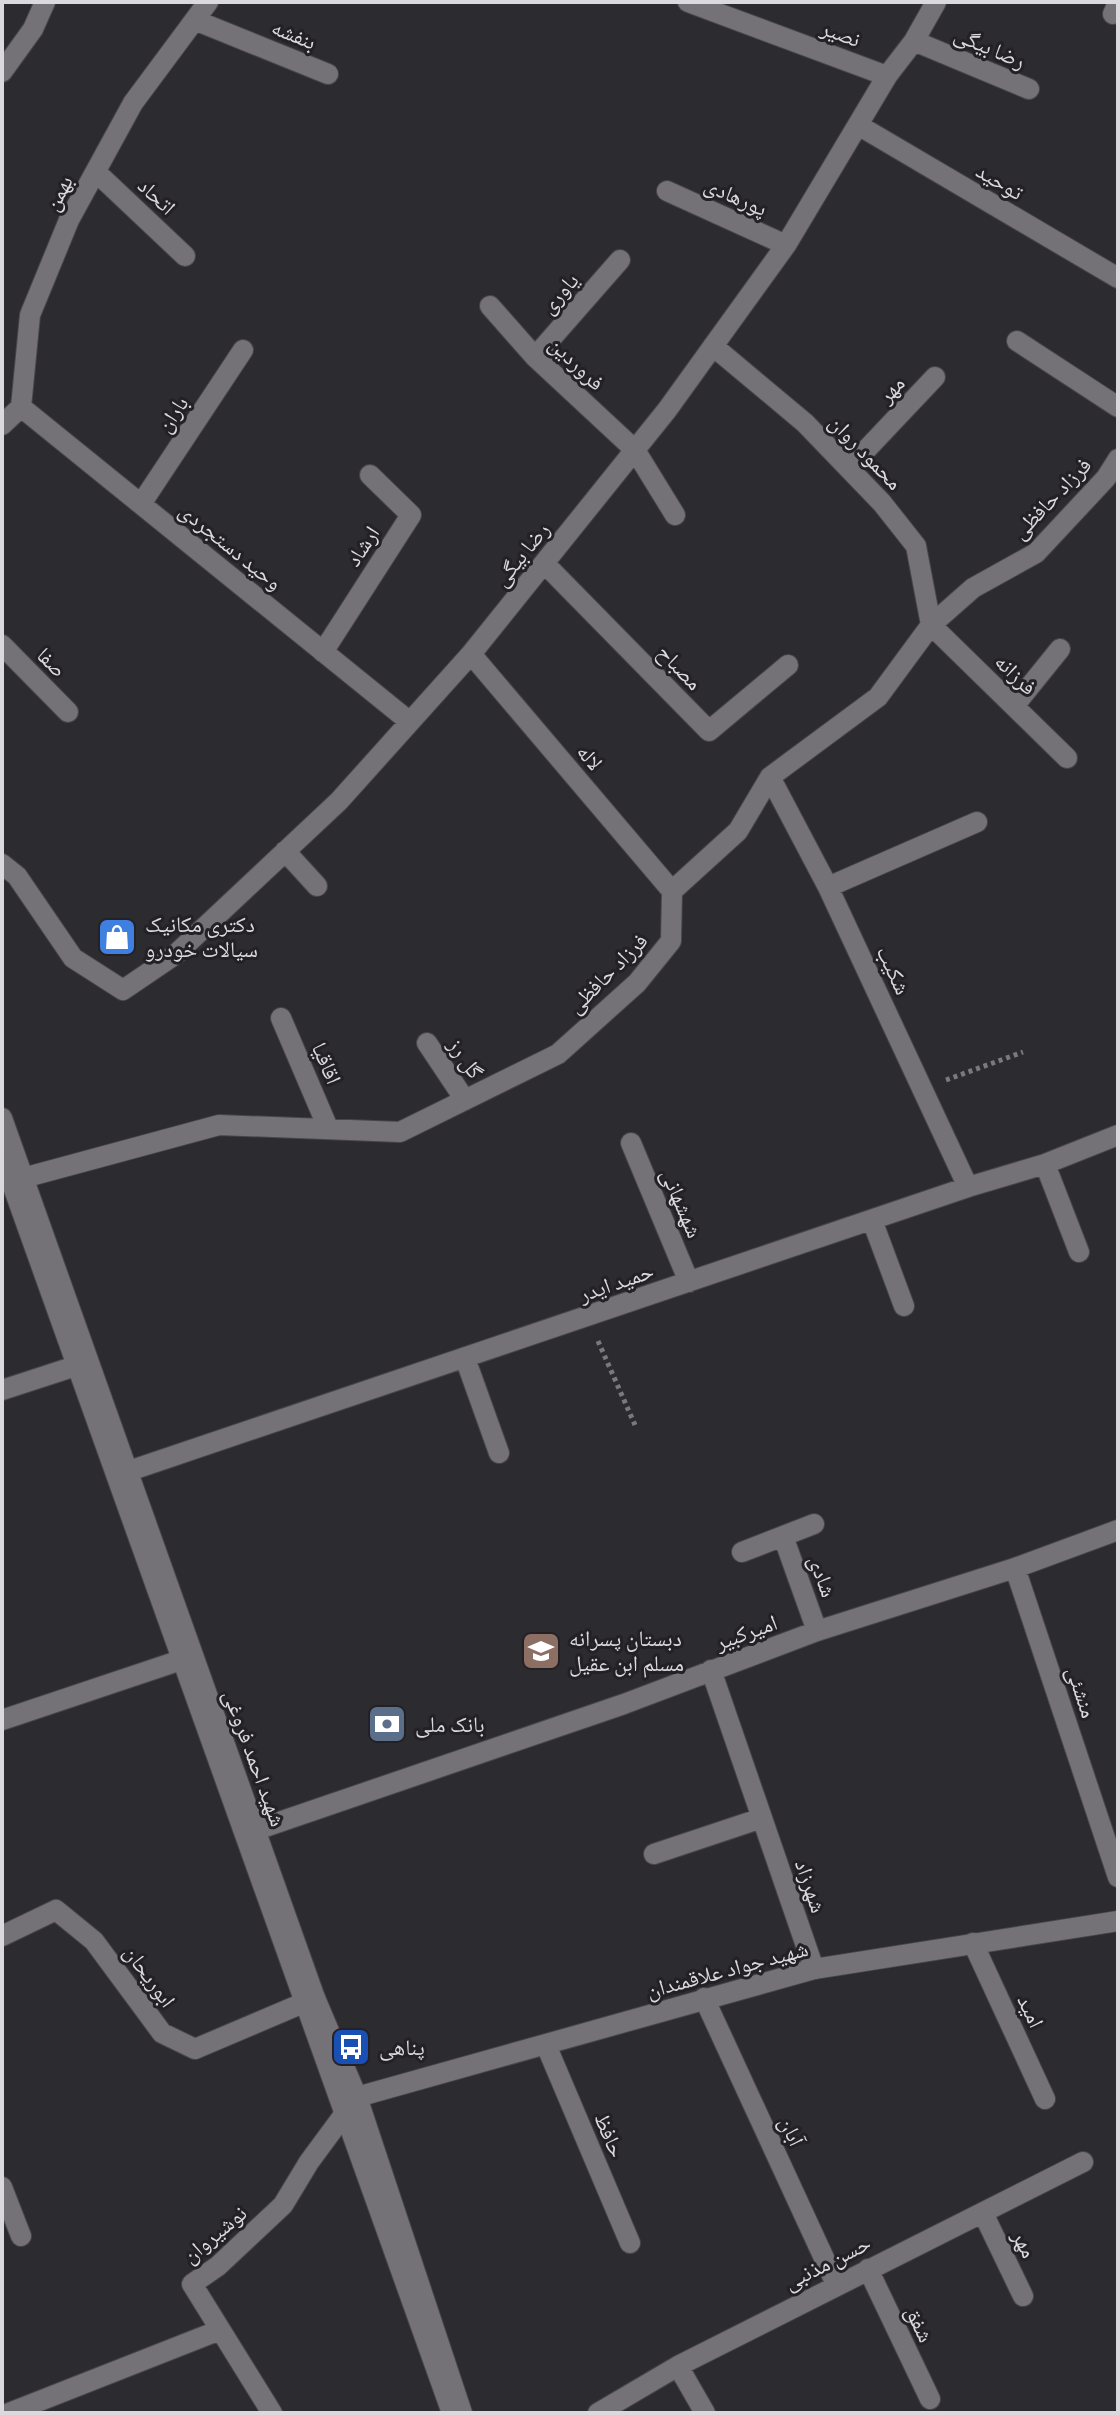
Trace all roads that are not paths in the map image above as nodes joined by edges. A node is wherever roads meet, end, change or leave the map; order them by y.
1 (45, 2) edge
2 (208, 2) edge
3 (688, 2) edge
4 (936, 2) edge
5 (197, 21) junction
6 (914, 41) junction
7 (2, 72) edge
8 (328, 74) dead end
9 (887, 76) junction
10 (1029, 89) dead end
11 (858, 125) junction
12 (96, 172) junction
13 (667, 191) dead end
14 (786, 245) junction
15 (185, 256) dead end
16 (620, 260) dead end
17 (1118, 278) edge
18 (490, 306) dead end
19 (1017, 341) dead end
20 (713, 346) junction
21 (243, 350) dead end
22 (535, 357) junction
23 (935, 377) dead end
24 (21, 407) junction
25 (1118, 407) edge
26 (2, 425) edge
27 (635, 450) junction
28 (1118, 459) edge
29 (849, 468) junction
30 (370, 475) dead end
31 (1112, 485) edge
32 (141, 504) junction
33 (675, 515) dead end
34 (544, 563) junction
35 (931, 625) junction
36 (2, 645) edge
37 (1060, 649) dead end
38 (323, 652) junction
39 (471, 654) junction
40 (788, 665) dead end
41 (1014, 706) junction
42 (68, 712) dead end
43 (410, 722) junction
44 (1067, 758) dead end
45 (770, 777) junction
46 (977, 822) dead end
47 (285, 851) junction
48 (2, 864) edge
49 (317, 886) dead end
50 (828, 887) junction
51 (672, 891) junction
52 (281, 1018) dead end
53 (427, 1043) dead end
54 (465, 1100) junction
55 (2, 1118) edge
56 (328, 1128) junction
57 (1118, 1135) edge
58 (631, 1143) dead end
59 (2, 1156) edge
60 (1045, 1164) junction
61 (23, 1178) junction
62 (968, 1187) junction
63 (872, 1220) junction
64 (1079, 1252) dead end
65 (689, 1282) junction
66 (904, 1306) dead end
67 (465, 1358) junction
68 (88, 1362) junction
69 (2, 1390) edge
70 (499, 1453) dead end
71 (129, 1471) junction
72 (814, 1524) dead end
73 (1118, 1530) edge
74 (783, 1536) junction
75 (742, 1552) dead end
76 (1015, 1568) junction
77 (817, 1631) junction
78 (193, 1656) junction
79 (711, 1670) junction
80 (2, 1720) edge
81 (762, 1818) junction
82 (256, 1830) junction
83 (654, 1854) dead end
84 (1118, 1877) edge
85 (1117, 1920) edge
86 (2, 1936) edge
87 (973, 1943) junction
88 (814, 1969) junction
89 (315, 1998) junction
90 (704, 1998) junction
91 (546, 2045) junction
92 (1045, 2099) dead end
93 (351, 2105) junction
94 (1083, 2162) dead end
95 (2, 2187) edge
96 (983, 2213) junction
97 (21, 2236) dead end
98 (630, 2243) dead end
99 (868, 2269) junction
100 (836, 2284) junction
101 (1023, 2296) dead end
102 (220, 2330) junction
103 (678, 2366) junction
104 (930, 2399) dead end
105 (9, 2413) edge
106 (272, 2413) edge
107 (452, 2413) edge
108 (462, 2413) edge
109 (598, 2413) edge
110 (705, 2413) edge

1 - 7 street
2 - 5 street, بهمن
3 - 9 street, نصیر
4 - 6 street
5 - 8 street, بنفشه
5 - 12 street, بهمن
6 - 9 street, رضا بیگی
6 - 10 street, رضا بیگی
9 - 11 street, رضا بیگی
11 - 14 street, رضا بیگی
11 - 17 street, توحید
12 - 15 street, اتحاد
12 - 24 street, بهمن
13 - 14 street, پورهادی
14 - 20 street, رضا بیگی
16 - 22 street, یاوری
18 - 22 street, فروردین
19 - 25 street
20 - 27 street, رضا بیگی
20 - 29 street, محمود روان
21 - 32 street, باران
22 - 27 street, فروردین
23 - 29 street, مهر
24 - 26 street
24 - 32 street, وحید دستجردی
27 - 33 street, فروردین
27 - 34 street, رضا بیگی
28 - 31 street, فرزاد حافظی
29 - 35 street, محمود روان
30 - 38 street, ارشاد
31 - 35 street, فرزاد حافظی
32 - 38 street, وحید دستجردی
34 - 39 street, رضا بیگی
34 - 40 street, مصباح
35 - 41 street, فرزانه
35 - 45 street, فرزاد حافظی
36 - 42 street, صفا
37 - 41 street
38 - 43 street, وحید دستجردی
39 - 43 street, رضا بیگی
39 - 51 street, لاله
41 - 44 street, فرزانه
43 - 47 street, رضا بیگی
45 - 50 street, شکیب
45 - 51 street, فرزاد حافظی
46 - 50 street
47 - 48 street, رضا بیگی
47 - 49 street
50 - 62 street, شکیب
51 - 54 street, فرزاد حافظی
52 - 56 street, اقاقیا
53 - 54 street, گل رز
54 - 56 street, فرزاد حافظی
55 - 61 street, شهید احمد فروغی
56 - 61 street, فرزاد حافظی
57 - 60 street, حمید ایدر
58 - 65 street, شهشهانی
59 - 93 street, شهید احمد فروغی
60 - 62 street, حمید ایدر
60 - 64 street
61 - 68 street, شهید احمد فروغی
62 - 63 street, حمید ایدر
63 - 65 street, حمید ایدر
63 - 66 street
65 - 67 street, حمید ایدر
67 - 70 street
67 - 71 street, حمید ایدر
68 - 69 street
68 - 71 street, شهید احمد فروغی
71 - 78 street, شهید احمد فروغی
72 - 74 street
73 - 76 street, امیرکبیر
74 - 75 street
74 - 77 street, شادی
76 - 77 street, امیرکبیر
76 - 84 street, منشئی
77 - 79 street, امیرکبیر
78 - 80 street
78 - 82 street, شهید احمد فروغی
79 - 81 street, شهرزاد
79 - 82 street, امیرکبیر
81 - 83 street
81 - 88 street, شهرزاد
82 - 89 street, شهید احمد فروغی
85 - 87 street, شهید جواد علاقمندان
86 - 89 street, ابوریحان
87 - 88 street, شهید جواد علاقمندان
87 - 92 street, امید
88 - 90 street, شهید جواد علاقمندان
89 - 93 street, شهید احمد فروغی
90 - 91 street, شهید جواد علاقمندان
90 - 100 street, آبان
91 - 93 street, شهید جواد علاقمندان
91 - 98 street, حافظ
93 - 102 street, نوشیروان
93 - 107 street, شهید احمد فروغی
93 - 108 street, شهید احمد فروغی
94 - 96 street, حسن مذنبی
95 - 97 street
96 - 99 street, حسن مذنبی
96 - 101 street, مهر
99 - 100 street, حسن مذنبی
99 - 104 street, شفق
100 - 103 street, حسن مذنبی
102 - 105 street
102 - 106 street, نوشیروان
103 - 109 street, حسن مذنبی
103 - 110 street

